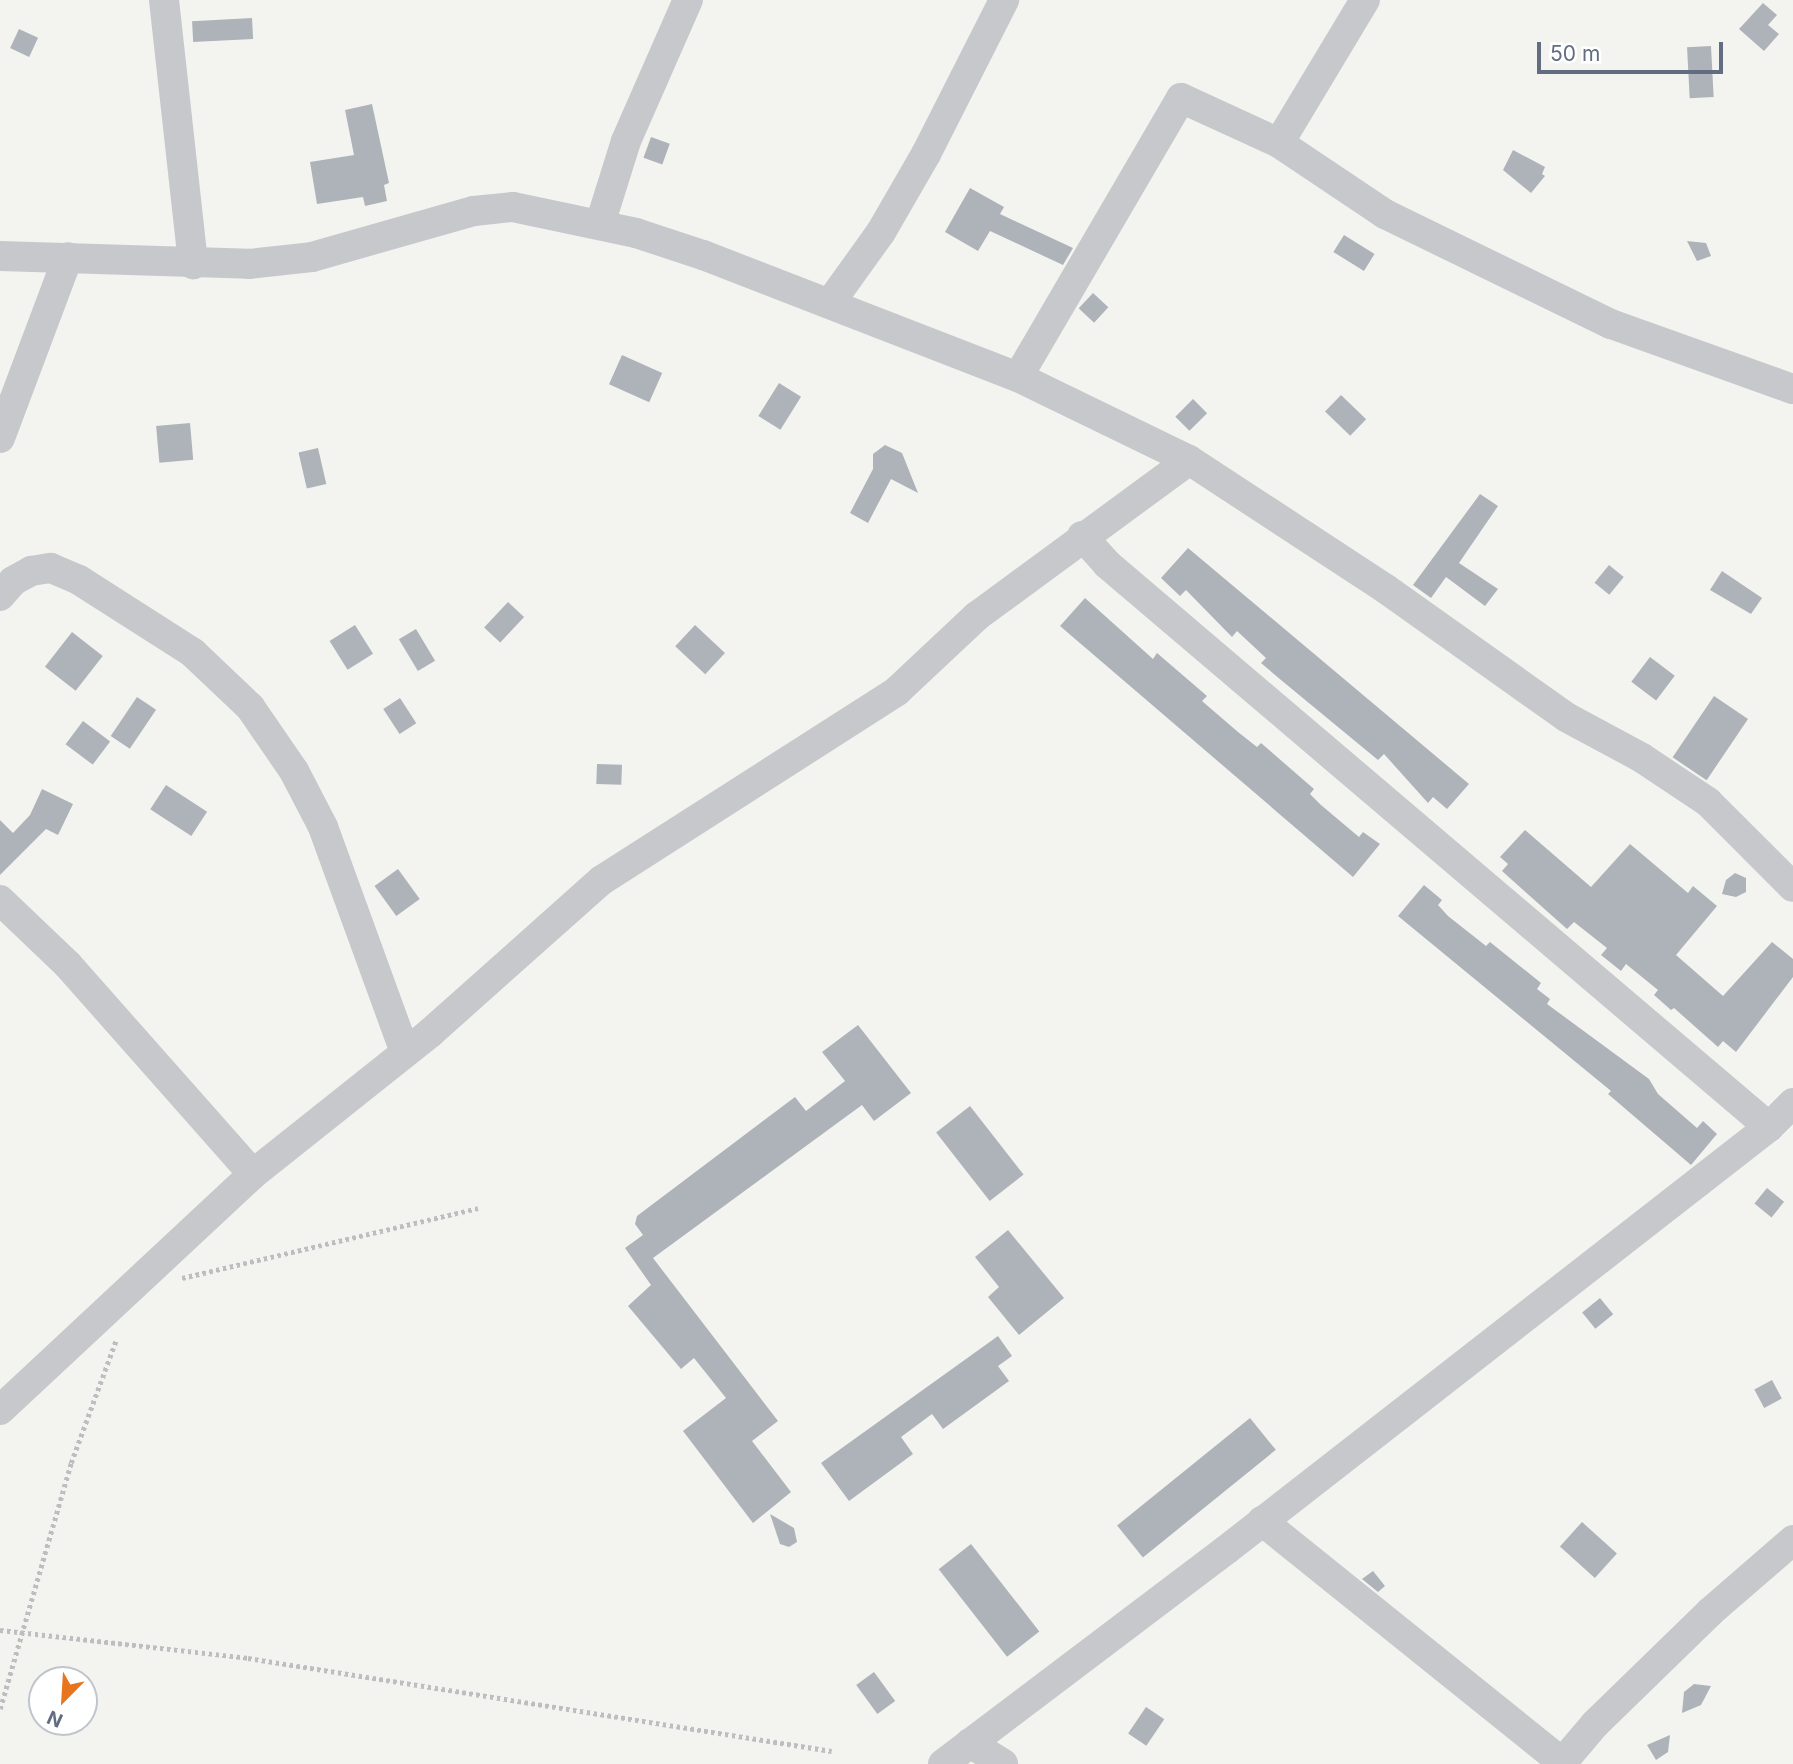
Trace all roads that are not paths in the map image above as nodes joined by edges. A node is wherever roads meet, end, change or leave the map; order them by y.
1 (164, 0) edge
2 (688, 0) edge
3 (1004, 0) edge
4 (1365, 0) edge
5 (1279, 143) junction
6 (600, 224) junction
7 (0, 256) edge
8 (68, 257) junction
9 (193, 264) junction
10 (830, 303) junction
11 (1018, 377) junction
12 (1793, 389) edge
13 (0, 438) edge
14 (1189, 460) junction
15 (1082, 536) junction
16 (0, 596) edge
17 (1793, 887) edge
18 (0, 901) edge
19 (405, 1052) junction
20 (1793, 1103) edge
21 (1769, 1127) junction
22 (253, 1174) junction
23 (0, 1410) edge
24 (1262, 1521) junction
25 (1793, 1540) edge
26 (970, 1743) junction
27 (943, 1764) edge
28 (1003, 1764) edge
29 (1562, 1764) edge

1 - 9 street
2 - 6 street
3 - 10 street
4 - 5 street
5 - 11 street
5 - 12 street
6 - 9 street
6 - 10 street
7 - 8 street
8 - 9 street
8 - 13 street
10 - 11 street
11 - 14 street
14 - 15 street
14 - 17 street
15 - 19 street
15 - 21 street
16 - 19 street
18 - 22 street
19 - 22 street
20 - 21 street
21 - 24 street
22 - 23 street
24 - 26 street
24 - 29 street
25 - 29 street
26 - 27 street
26 - 28 street

